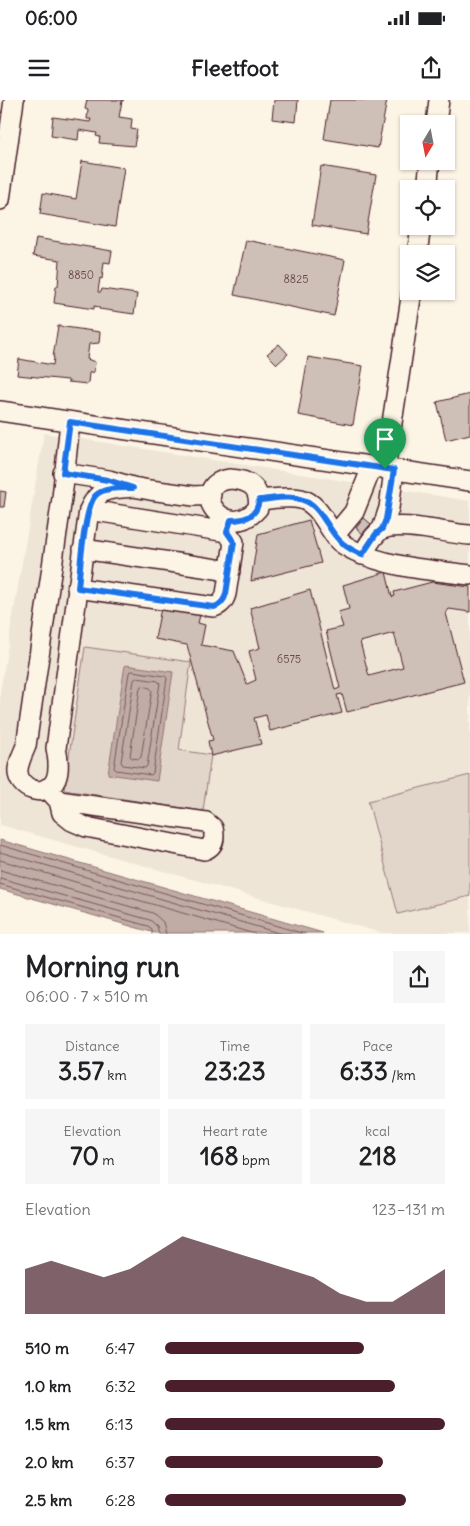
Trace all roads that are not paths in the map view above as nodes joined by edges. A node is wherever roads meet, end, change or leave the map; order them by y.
1 (14, 100) edge
2 (439, 100) edge
3 (437, 115) edge
4 (0, 200) edge
5 (411, 300) edge
6 (0, 411) edge
7 (70, 422) junction
8 (384, 469) junction
9 (63, 473) junction
10 (470, 481) edge
11 (133, 488) junction
12 (211, 495) junction
13 (259, 500) junction
14 (89, 510) junction
15 (229, 526) junction
16 (382, 529) junction
17 (334, 535) junction
18 (470, 535) edge
19 (83, 549) junction
20 (362, 555) junction
21 (230, 571) junction
22 (470, 575) edge
23 (78, 588) junction
24 (53, 795) junction

1 - 4 street
2 - 3 street
5 - 8 street
6 - 7 street
7 - 8 street
7 - 9 street
8 - 10 street
8 - 16 street
8 - 17 street
9 - 11 street
9 - 24 street
11 - 12 street
11 - 14 street
12 - 13 street
12 - 15 street
13 - 15 street
13 - 17 street
14 - 15 street
14 - 19 street
15 - 21 street
16 - 18 street
16 - 20 street
17 - 20 street
19 - 21 street
19 - 23 street
20 - 22 street
21 - 23 street
23 - 24 street
24 - 24 street

